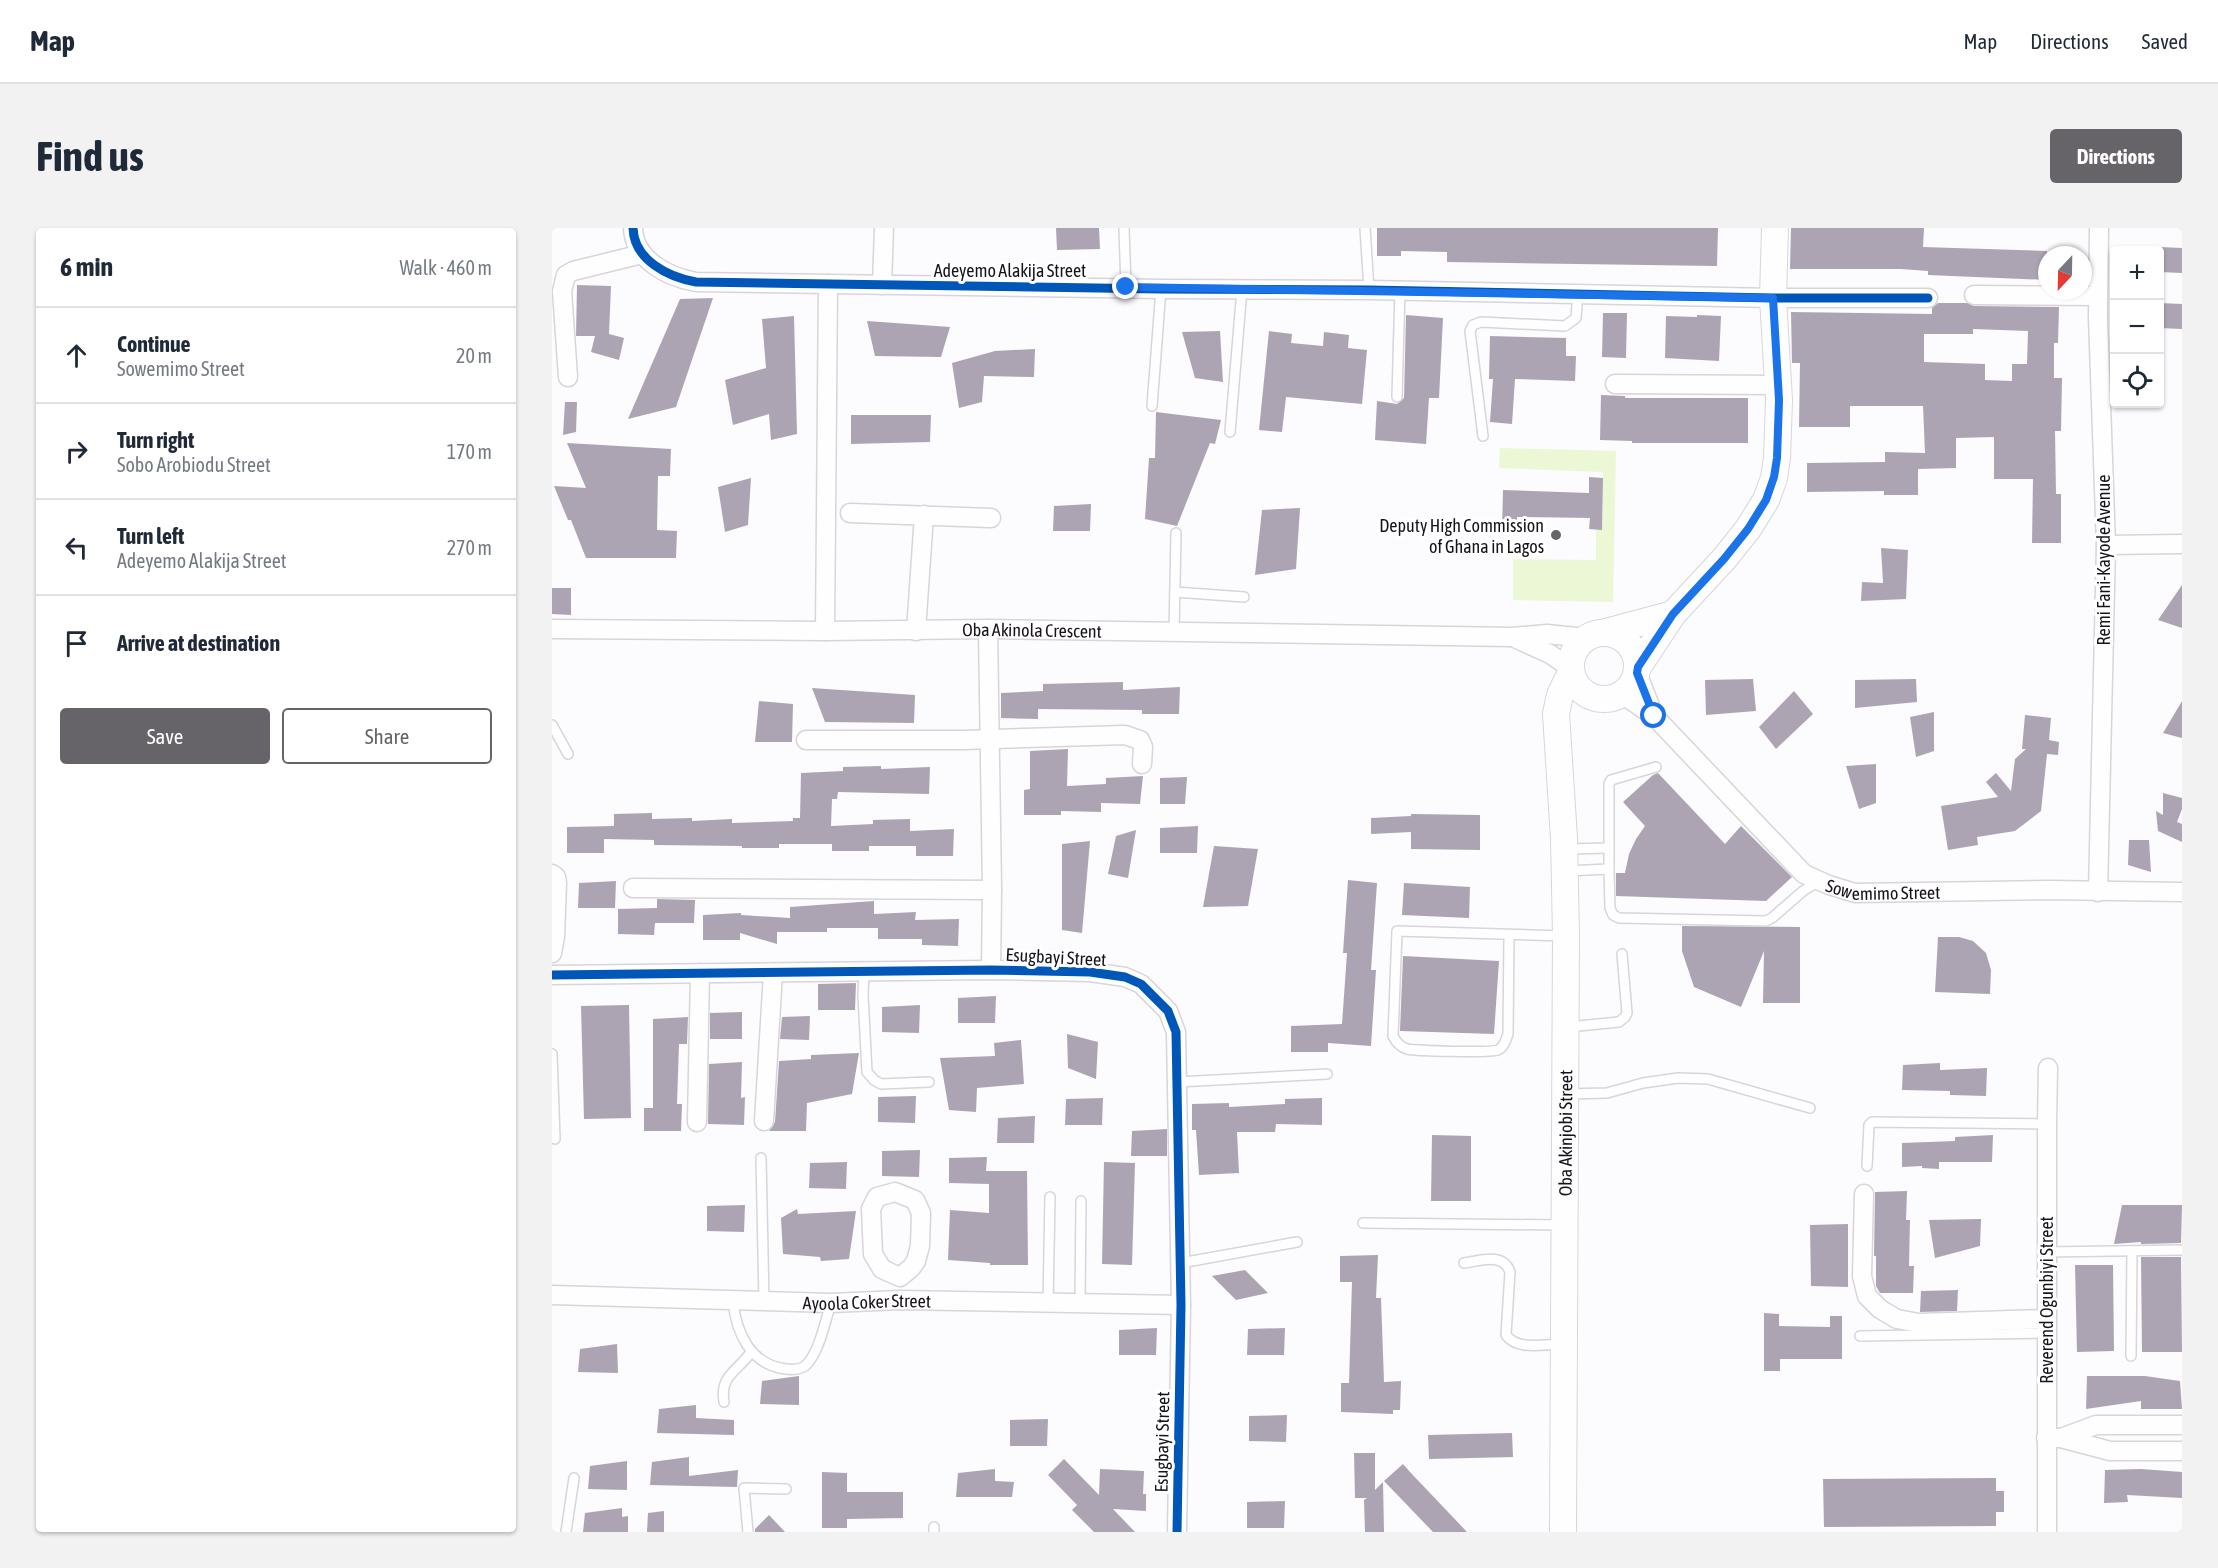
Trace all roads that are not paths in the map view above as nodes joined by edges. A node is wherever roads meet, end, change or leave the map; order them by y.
1 (633, 228) edge
2 (884, 228) edge
3 (1124, 228) edge
4 (1365, 228) edge
5 (1775, 228) edge
6 (2099, 228) edge
7 (642, 254) junction
8 (828, 284) junction
9 (882, 285) junction
10 (1126, 287) junction
11 (1161, 289) junction
12 (1242, 289) junction
13 (1369, 290) junction
14 (1400, 290) junction
15 (1578, 293) junction
16 (1974, 295) dead end
17 (2098, 296) junction
18 (1773, 298) junction
19 (1928, 298) dead end
20 (568, 377) dead end
21 (1615, 384) dead end
22 (1778, 385) junction
23 (1397, 398) dead end
24 (1152, 406) dead end
25 (1230, 432) dead end
26 (1483, 436) dead end
27 (850, 513) dead end
28 (924, 516) junction
29 (991, 518) dead end
30 (1176, 533) dead end
31 (2182, 544) edge
32 (2106, 545) junction
33 (1175, 592) junction
34 (1244, 597) dead end
35 (1673, 614) junction
36 (552, 629) edge
37 (988, 629) junction
38 (825, 631) junction
39 (916, 631) junction
40 (1174, 633) junction
41 (1594, 635) junction
42 (1512, 637) junction
43 (1570, 670) junction
44 (1637, 670) junction
45 (1622, 694) junction
46 (1592, 698) junction
47 (1654, 716) junction
48 (552, 725) edge
49 (1558, 733) junction
50 (989, 739) junction
51 (806, 740) dead end
52 (568, 754) dead end
53 (1142, 764) dead end
54 (1656, 767) dead end
55 (1609, 848) junction
56 (1564, 860) junction
57 (1608, 869) junction
58 (552, 874) edge
59 (1819, 881) junction
60 (633, 888) dead end
61 (992, 890) junction
62 (2098, 892) junction
63 (2182, 892) edge
64 (1509, 936) junction
65 (1566, 936) junction
66 (553, 943) edge
67 (1622, 954) dead end
68 (991, 970) junction
69 (864, 972) junction
70 (772, 973) junction
71 (700, 974) junction
72 (552, 975) edge
73 (1565, 1027) junction
74 (552, 1054) edge
75 (2048, 1068) dead end
76 (1327, 1074) dead end
77 (929, 1082) dead end
78 (1178, 1082) junction
79 (1564, 1094) junction
80 (1810, 1108) dead end
81 (764, 1121) dead end
82 (697, 1122) dead end
83 (2047, 1124) junction
84 (555, 1139) dead end
85 (761, 1158) dead end
86 (1867, 1166) dead end
87 (1864, 1194) dead end
88 (1050, 1197) dead end
89 (1081, 1201) dead end
90 (1363, 1223) dead end
91 (1563, 1225) junction
92 (1297, 1242) dead end
93 (2182, 1250) edge
94 (2132, 1251) junction
95 (2046, 1252) junction
96 (1181, 1263) junction
97 (1464, 1263) dead end
98 (900, 1277) dead end
99 (552, 1295) edge
100 (900, 1300) junction
101 (732, 1301) junction
102 (764, 1301) junction
103 (831, 1303) junction
104 (1048, 1303) junction
105 (1080, 1303) junction
106 (1181, 1305) junction
107 (2046, 1326) junction
108 (1860, 1336) dead end
109 (1563, 1344) junction
110 (751, 1352) junction
111 (2131, 1356) dead end
112 (724, 1402) dead end
113 (2182, 1425) edge
114 (2054, 1438) junction
115 (2182, 1451) edge
116 (574, 1478) dead end
117 (786, 1489) dead end
118 (566, 1532) edge
119 (747, 1532) edge
120 (1177, 1532) edge
121 (1563, 1532) edge
122 (2047, 1532) edge

1 - 7 street
2 - 9 street
3 - 10 lane
4 - 13 lane
5 - 18 street
6 - 17 street, Remi Fani-Kayode Avenue
7 - 8 street, Adeyemo Alakija Street
7 - 20 street
8 - 9 street, Adeyemo Alakija Street
8 - 38 street
9 - 10 street, Adeyemo Alakija Street
10 - 11 street, Adeyemo Alakija Street
11 - 12 street, Adeyemo Alakija Street
11 - 24 lane
12 - 13 street, Adeyemo Alakija Street
12 - 25 lane
13 - 14 street, Adeyemo Alakija Street
14 - 15 street, Adeyemo Alakija Street
14 - 23 lane
15 - 18 street, Adeyemo Alakija Street
15 - 26 lane
16 - 17 street
17 - 32 street, Remi Fani-Kayode Avenue
18 - 19 street, Adeyemo Alakija Street
18 - 22 street
21 - 22 street
22 - 35 street
27 - 28 street
28 - 29 street
28 - 39 street
30 - 33 lane
31 - 32 street
32 - 62 street, Remi Fani-Kayode Avenue
33 - 34 lane
33 - 40 lane
35 - 41 street
35 - 44 street
36 - 38 street, Oba Akinola Crescent
37 - 39 street, Oba Akinola Crescent
37 - 40 street, Oba Akinola Crescent
37 - 50 street
38 - 39 street, Oba Akinola Crescent
40 - 42 street, Oba Akinola Crescent
41 - 42 street, Oba Akinola Crescent
41 - 43 street
41 - 44 street
42 - 43 street, Oba Akinola Crescent
43 - 46 street
43 - 49 street, Oba Akinjobi Street
44 - 45 street
44 - 47 street, Sowemimo Street
45 - 46 street
45 - 47 street, Sowemimo Street
46 - 49 street
47 - 59 street, Sowemimo Street
48 - 52 lane
49 - 56 street, Oba Akinjobi Street
50 - 51 street
50 - 53 street
50 - 61 street
54 - 55 lane
55 - 56 lane
55 - 57 lane
56 - 57 lane
56 - 65 street, Oba Akinjobi Street
57 - 59 lane
58 - 66 street
59 - 62 street, Sowemimo Street
60 - 61 street
61 - 68 street
62 - 63 street, Sowemimo Street
64 - 64 lane
64 - 65 lane
65 - 73 street, Oba Akinjobi Street
67 - 73 lane
68 - 69 street, Esugbayi Street
68 - 78 street, Esugbayi Street
69 - 70 street, Esugbayi Street
69 - 77 lane
70 - 71 street, Esugbayi Street
70 - 81 street
71 - 72 street, Esugbayi Street
71 - 82 street
73 - 79 street, Oba Akinjobi Street
74 - 84 lane
75 - 83 street, Reverend Ogunbiyi Street
76 - 78 lane
78 - 96 street, Esugbayi Street
79 - 80 lane
79 - 91 street, Oba Akinjobi Street
83 - 86 lane
83 - 95 street, Reverend Ogunbiyi Street
85 - 102 lane
87 - 107 street
88 - 104 lane
89 - 105 lane
90 - 91 lane
91 - 109 street, Oba Akinjobi Street
92 - 96 lane
93 - 94 lane
94 - 95 lane
94 - 111 lane
95 - 107 street, Reverend Ogunbiyi Street
96 - 106 street, Esugbayi Street
97 - 109 lane
98 - 100 street
99 - 101 street, Ayoola Coker Street
100 - 103 street, Ayoola Coker Street
100 - 104 street, Ayoola Coker Street
101 - 102 street, Ayoola Coker Street
101 - 110 lane
102 - 103 street, Ayoola Coker Street
103 - 110 lane
104 - 105 street, Ayoola Coker Street
105 - 106 street, Ayoola Coker Street
106 - 120 street, Esugbayi Street
107 - 108 lane
107 - 114 street, Reverend Ogunbiyi Street
109 - 121 street, Oba Akinjobi Street
110 - 112 lane
113 - 114 street
114 - 115 street
114 - 122 street, Reverend Ogunbiyi Street
116 - 118 lane
117 - 119 lane

